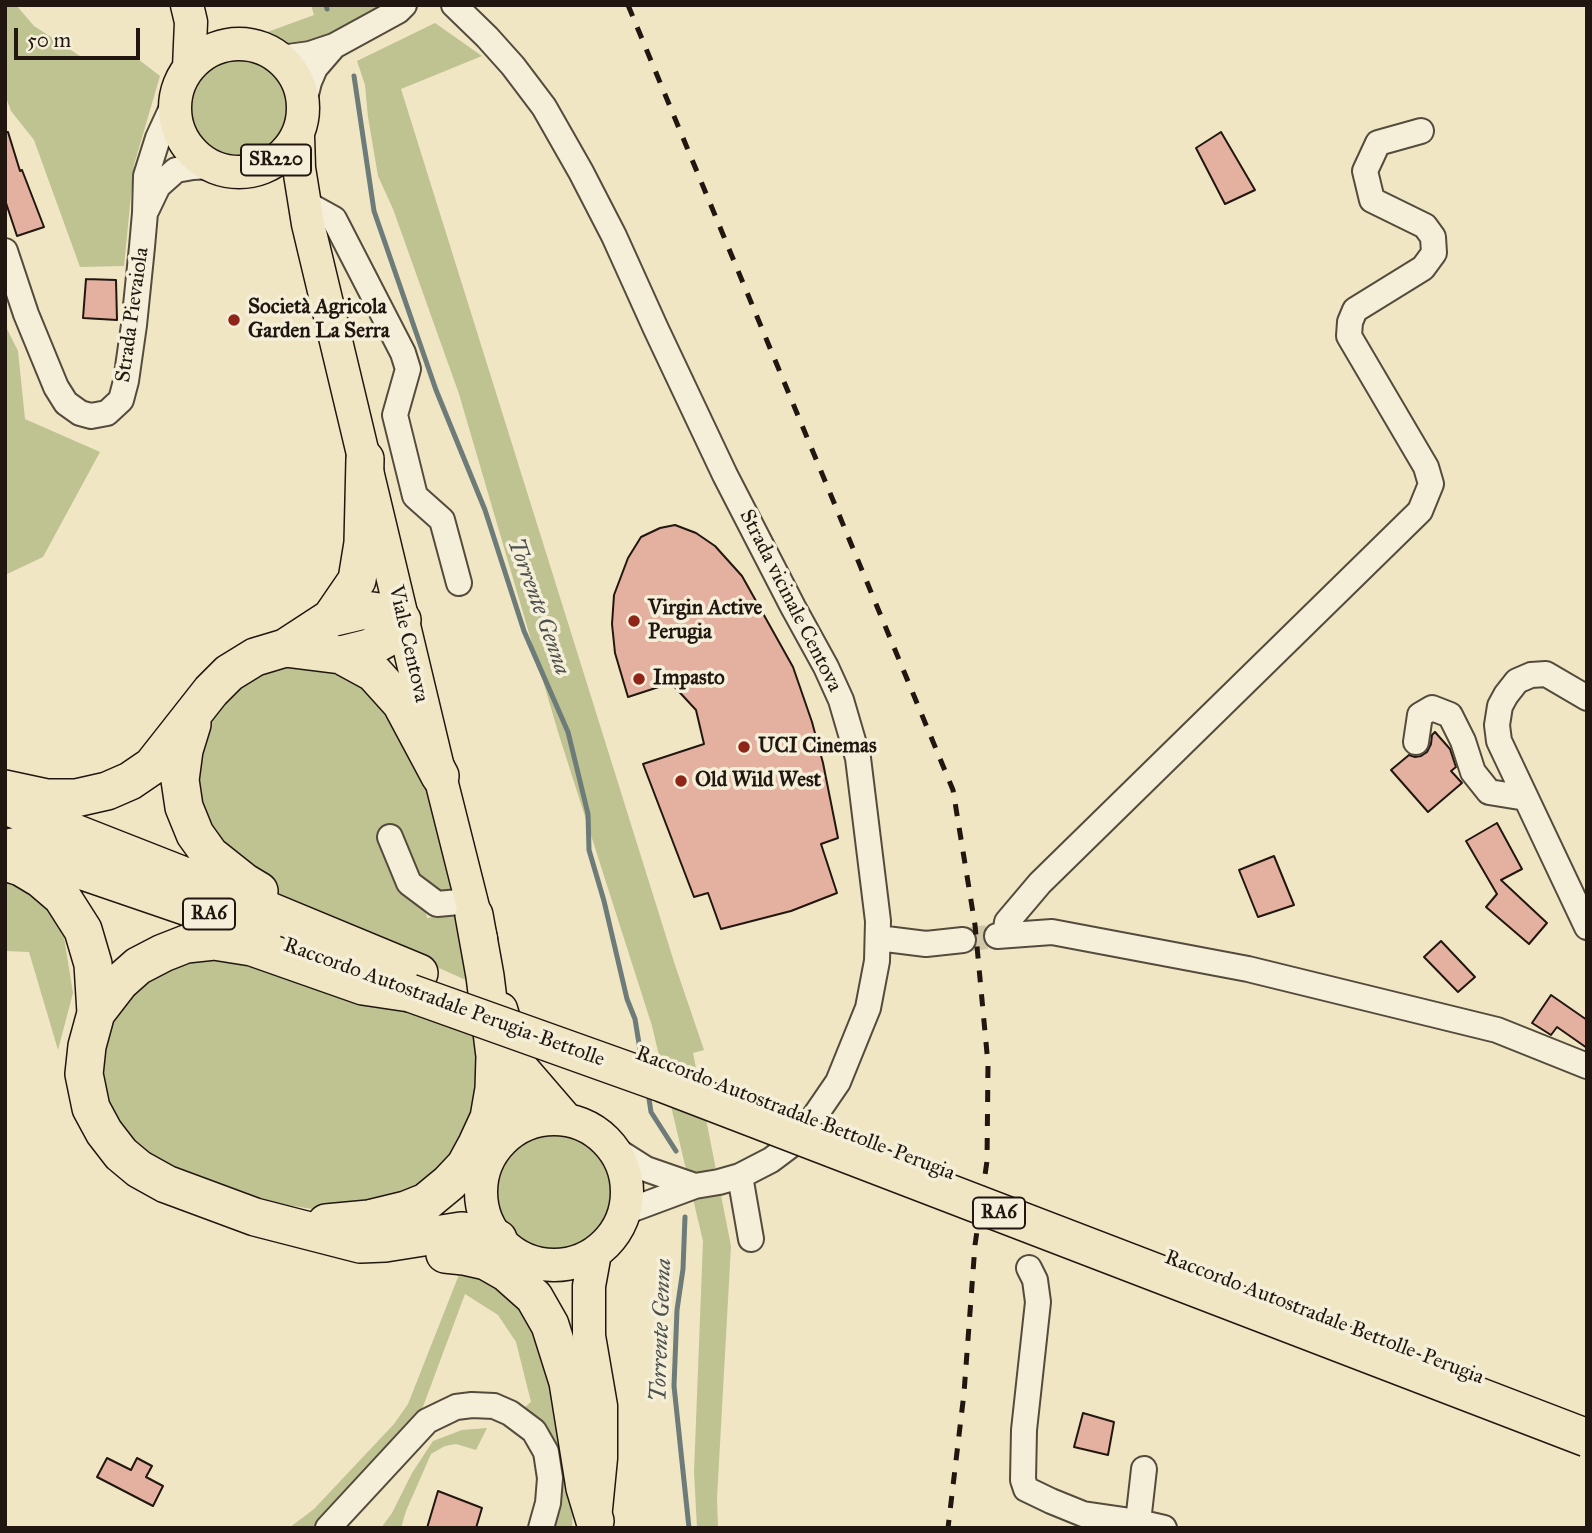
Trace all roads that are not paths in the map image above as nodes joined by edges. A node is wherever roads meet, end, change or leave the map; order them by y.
1 (187, 5) edge
2 (198, 5) edge
3 (404, 5) edge
4 (454, 5) edge
5 (242, 43) junction
6 (334, 46) junction
7 (277, 55) junction
8 (189, 68) junction
9 (175, 101) junction
10 (304, 102) junction
11 (1421, 131) dead end
12 (298, 136) junction
13 (212, 166) junction
14 (249, 172) junction
15 (145, 213) junction
16 (306, 214) junction
17 (5, 251) edge
18 (365, 459) junction
19 (459, 583) dead end
20 (331, 618) junction
21 (402, 620) junction
22 (285, 648) junction
23 (341, 655) junction
24 (1587, 698) edge
25 (195, 713) junction
26 (1416, 742) dead end
27 (440, 776) junction
28 (5, 789) edge
29 (1526, 798) junction
30 (5, 805) edge
31 (390, 837) dead end
32 (5, 845) edge
33 (5, 862) edge
34 (472, 908) junction
35 (1587, 927) edge
36 (878, 938) junction
37 (963, 940) tunnel mouth
38 (411, 978) junction
39 (96, 1013) junction
40 (517, 1062) junction
41 (1587, 1066) edge
42 (567, 1120) junction
43 (507, 1136) junction
44 (613, 1149) junction
45 (740, 1176) junction
46 (481, 1181) junction
47 (695, 1186) junction
48 (625, 1212) junction
49 (255, 1217) junction
50 (498, 1239) junction
51 (751, 1239) dead end
52 (403, 1240) junction
53 (594, 1254) junction
54 (543, 1265) junction
55 (1029, 1268) dead end
56 (589, 1336) junction
57 (1587, 1418) edge
58 (1587, 1438) edge
59 (1144, 1469) dead end
60 (1138, 1522) junction
61 (594, 1524) edge
62 (328, 1528) edge
63 (541, 1528) edge
64 (1164, 1528) edge

1 - 8 main road
2 - 5 main road
3 - 6 street, SR220
4 - 36 street, Strada vicinale Centova
5 - 7 main road, SR220
5 - 8 main road
6 - 7 street, SR220
6 - 10 street, SR220
7 - 10 main road
8 - 9 main road, SR220
9 - 13 main road, SR220
9 - 15 street, SR220
10 - 12 main road, SR220
11 - 41 street
12 - 14 main road, SR220
12 - 16 main road, Viale Centova
13 - 14 main road, SR220
13 - 15 street, SR220
14 - 16 main road, Viale Centova
15 - 17 street, Strada Pievaiola / SR220
16 - 18 main road, Viale Centova
16 - 19 street
18 - 20 highway
18 - 21 main road, Viale Centova
20 - 21 highway
20 - 22 highway
21 - 23 highway
21 - 27 main road, Viale Centova
22 - 23 highway
22 - 25 highway
23 - 27 highway
24 - 29 street
25 - 28 highway
25 - 38 highway
26 - 29 street
27 - 34 main road, Viale Centova
29 - 35 street
30 - 38 highway, Raccordo Autostradale Bettolle-Perugia / RA6
31 - 34 street
32 - 38 highway, Raccordo Autostradale Perugia-Bettolle / RA6
33 - 39 highway
34 - 40 main road, Viale Centova
34 - 49 highway
36 - 37 street
36 - 45 street, Strada vicinale Centova
38 - 39 highway
38 - 57 highway, Raccordo Autostradale Bettolle-Perugia / RA6
38 - 58 highway, Raccordo Autostradale Perugia-Bettolle / RA6, bridge
39 - 49 highway
40 - 42 main road
40 - 43 main road
42 - 43 main road
42 - 44 main road
43 - 46 main road
44 - 47 street
44 - 48 main road
45 - 47 street, Strada vicinale Centova
45 - 51 street
46 - 50 main road
46 - 52 highway
47 - 48 street, Strada vicinale Centova
48 - 53 main road
49 - 52 highway
49 - 61 highway
50 - 52 highway
50 - 54 main road
53 - 54 main road
53 - 56 main road
54 - 56 main road
55 - 60 street
56 - 61 main road
59 - 60 street
60 - 64 street
62 - 63 street

